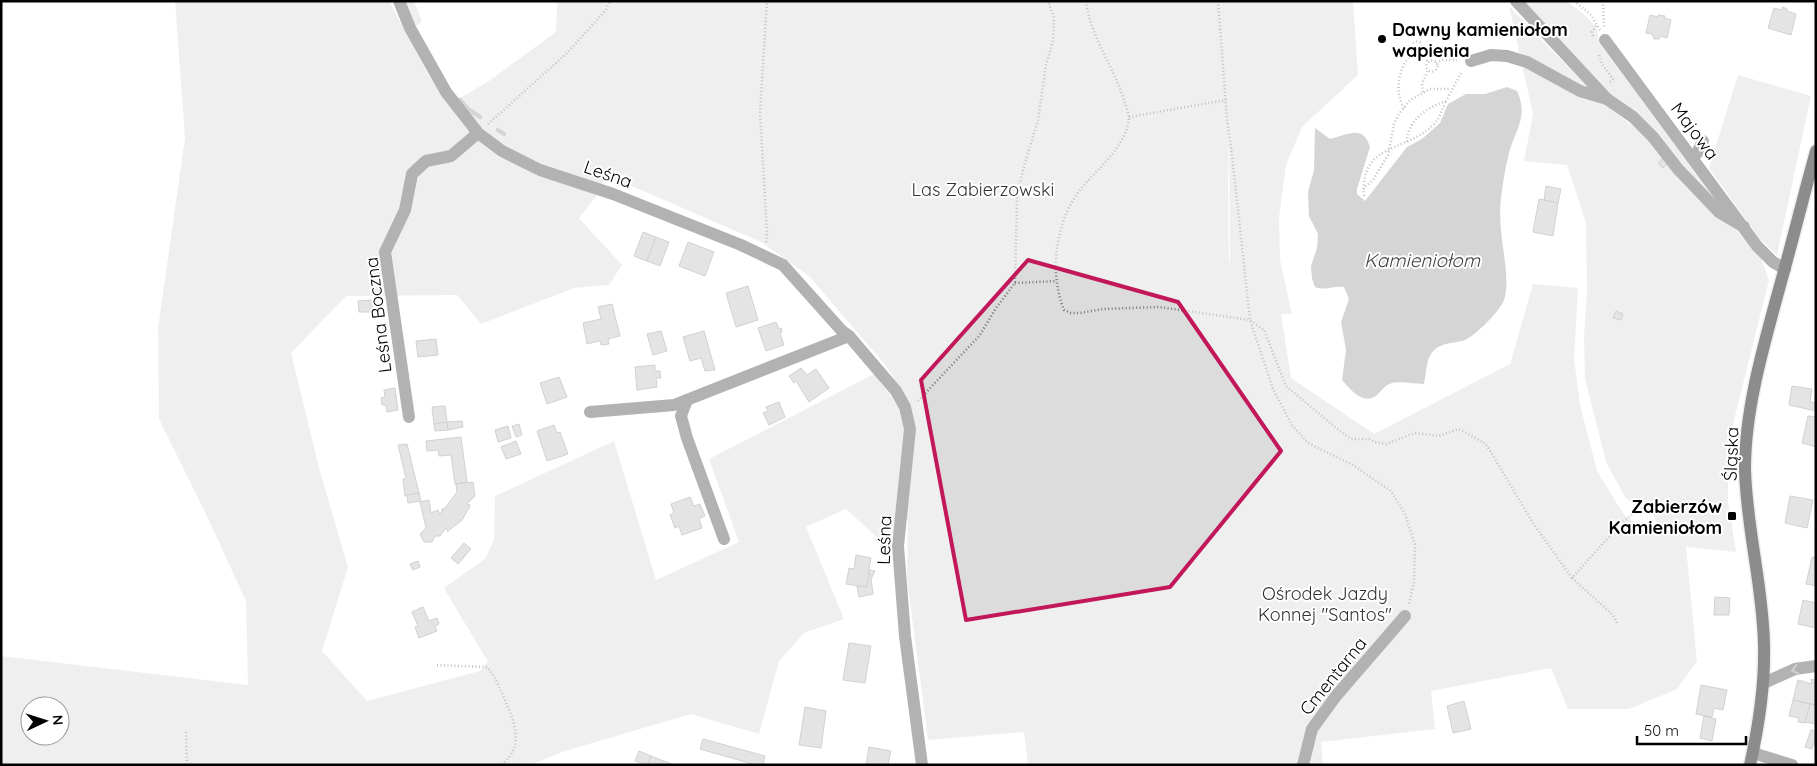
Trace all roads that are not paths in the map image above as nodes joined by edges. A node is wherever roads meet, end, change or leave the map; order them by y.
1 (399, 1) edge
2 (1516, 1) edge
3 (1605, 40) road end
4 (1469, 63) road end
5 (1607, 99) junction
6 (478, 133) junction
7 (1703, 141) dead end
8 (1816, 151) edge
9 (1693, 158) junction
10 (1744, 227) junction
11 (1785, 269) junction
12 (849, 336) junction
13 (687, 400) junction
14 (590, 412) dead end
15 (408, 417) dead end
16 (724, 538) dead end
17 (1405, 616) road end
18 (1816, 666) edge
19 (1764, 683) junction
20 (1751, 759) edge
21 (922, 765) edge
22 (1303, 765) edge
23 (1792, 765) edge

1 - 6 street, Leśna
2 - 5 street
3 - 9 street, Majowa
4 - 5 street
5 - 10 street
6 - 12 street, Leśna
6 - 15 street, Leśna Boczna
7 - 9 street
8 - 11 main road, Śląska
9 - 10 street, Majowa
10 - 11 street, Majowa
11 - 19 main road, Śląska
12 - 13 street
12 - 21 street, Leśna
13 - 14 street
13 - 16 street
17 - 22 street, Cmentarna
18 -> 19 street
19 - 20 main road, Śląska
20 - 23 street

